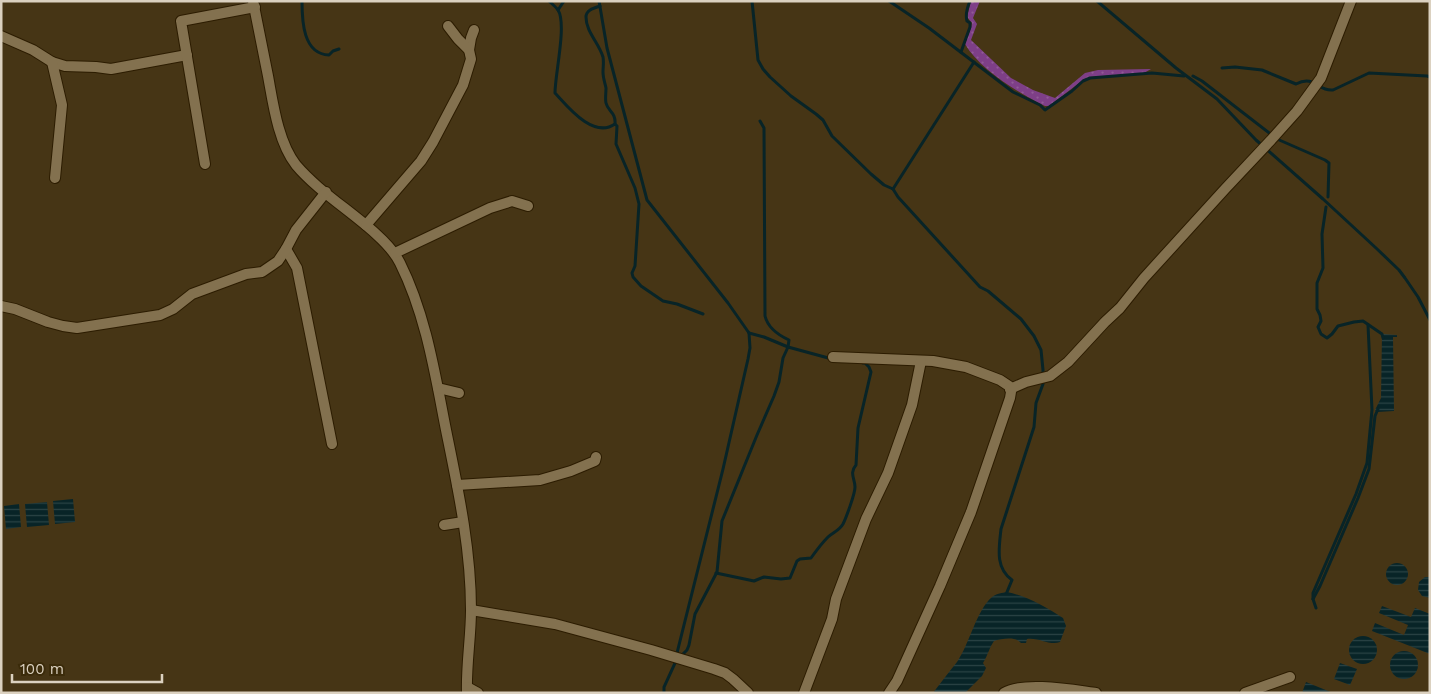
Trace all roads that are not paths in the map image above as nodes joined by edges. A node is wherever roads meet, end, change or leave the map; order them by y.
1 (1351, 1) edge
2 (254, 4) edge
3 (448, 26) dead end
4 (474, 30) dead end
5 (1, 36) edge
6 (469, 50) junction
7 (186, 55) junction
8 (52, 62) junction
9 (206, 164) dead end
10 (55, 178) dead end
11 (326, 192) junction
12 (528, 206) dead end
13 (366, 225) junction
14 (286, 249) junction
15 (395, 253) junction
16 (1, 306) edge
17 (833, 356) dead end
18 (921, 361) junction
19 (438, 388) junction
20 (1010, 389) junction
21 (459, 393) dead end
22 (332, 444) dead end
23 (596, 457) dead end
24 (457, 486) junction
25 (463, 522) junction
26 (444, 525) dead end
27 (471, 610) junction
28 (1290, 677) dead end
29 (467, 690) edge
30 (478, 693) edge
31 (748, 693) edge
32 (804, 693) edge
33 (889, 693) edge
34 (1004, 693) edge
35 (1096, 693) edge
36 (1245, 693) edge

1 - 20 street
2 - 7 street
2 - 11 street
3 - 6 street
4 - 6 street
5 - 8 street
6 - 13 street
7 - 8 street
7 - 9 street
8 - 10 street
11 - 13 street
11 - 14 street
12 - 15 street
13 - 15 street
14 - 16 street
14 - 22 street
15 - 19 street
17 - 18 street
18 - 20 street
18 - 32 street
19 - 21 street
19 - 24 street
20 - 33 street
23 - 24 street
24 - 25 street
25 - 26 street
25 - 27 street
27 - 29 street
27 - 31 street
28 - 36 street
29 - 30 street
34 - 35 street

